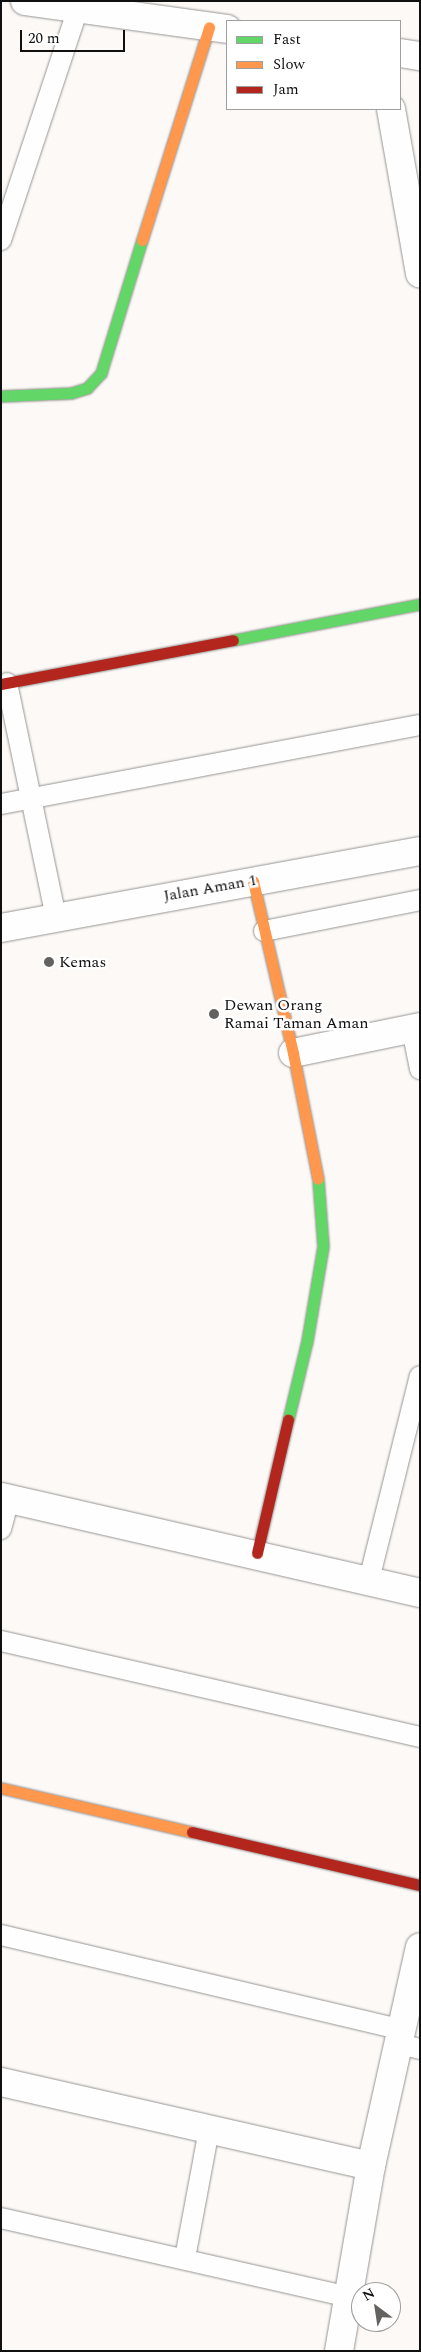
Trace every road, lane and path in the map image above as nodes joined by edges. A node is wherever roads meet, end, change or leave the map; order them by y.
1 (25, 1) edge
2 (78, 8) junction
3 (218, 28) edge
4 (401, 53) edge
5 (420, 56) edge
6 (391, 110) edge
7 (1, 240) edge
8 (420, 273) edge
9 (1, 396) edge
10 (420, 604) edge
11 (4, 684) edge
12 (420, 725) edge
13 (33, 798) junction
14 (1, 804) edge
15 (420, 851) edge
16 (253, 880) junction
17 (420, 900) edge
18 (56, 917) junction
19 (1, 928) edge
20 (264, 931) junction
21 (416, 1028) edge
22 (293, 1052) junction
23 (420, 1069) edge
24 (420, 1376) edge
25 (5, 1498) edge
26 (1, 1529) edge
27 (257, 1554) junction
28 (369, 1580) junction
29 (420, 1593) edge
30 (1, 1641) edge
31 (420, 1738) edge
32 (1, 1788) edge
33 (420, 1884) edge
34 (1, 1936) edge
35 (420, 1947) edge
36 (407, 2041) edge
37 (1, 2082) edge
38 (209, 2130) junction
39 (371, 2166) junction
40 (1, 2218) edge
41 (185, 2258) junction
42 (348, 2297) junction
43 (339, 2351) edge

1 - 2 street
2 - 3 street
2 - 7 lane
3 - 9 street
4 - 5 street
6 - 8 street
10 - 11 street
11 - 13 lane
12 - 13 lane
13 - 14 lane
13 - 18 lane
15 - 16 street, Jalan Aman 1
16 - 18 street, Jalan Aman 1
16 - 20 street
17 - 20 lane
18 - 19 street, Jalan Aman 1
20 - 22 street
21 - 22 street
21 - 23 lane
22 - 27 street
24 - 28 lane
25 - 26 lane
25 - 27 street
27 - 28 street
28 - 29 street
30 - 31 lane
32 - 33 street
34 - 36 lane
35 - 36 street
36 - 39 street
37 - 38 street
38 - 39 street
38 - 41 lane
39 - 42 street
40 - 41 lane
41 - 42 lane
42 - 43 street

